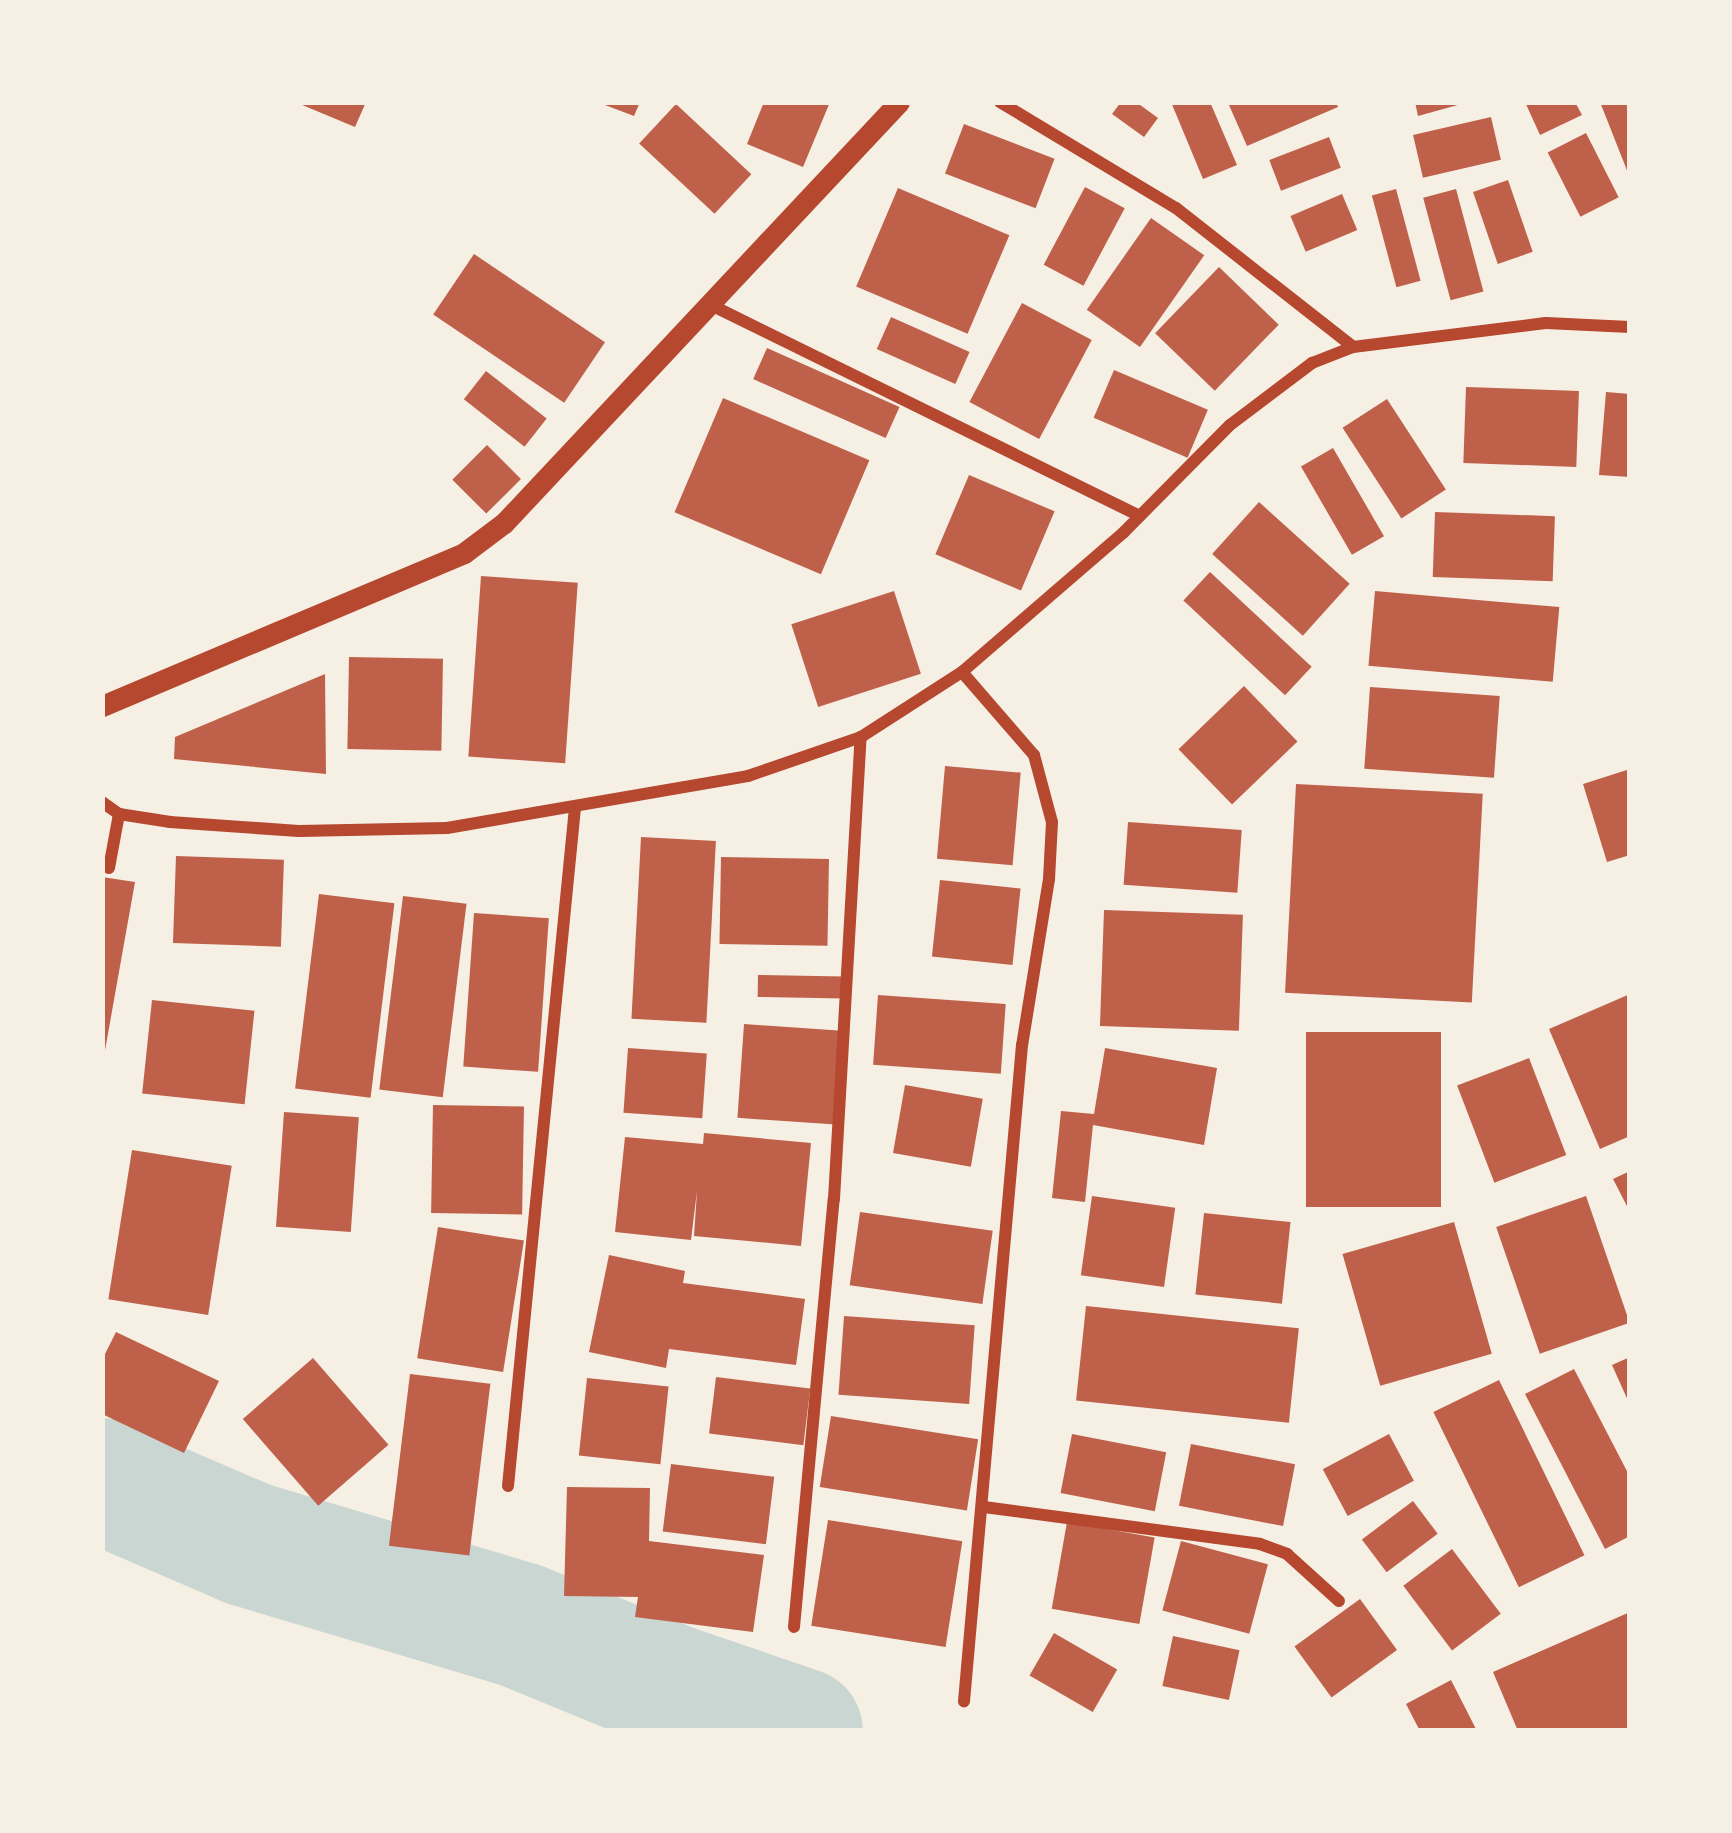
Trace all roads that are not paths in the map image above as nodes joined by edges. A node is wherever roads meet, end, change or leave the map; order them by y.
1 (899, 102) edge
2 (1000, 102) edge
3 (709, 304) junction
4 (1630, 327) edge
5 (1353, 347) junction
6 (1141, 516) junction
7 (962, 672) junction
8 (102, 706) edge
9 (861, 737) junction
10 (102, 802) edge
11 (575, 808) junction
12 (118, 814) junction
13 (109, 868) dead end
14 (508, 1486) dead end
15 (984, 1507) junction
16 (1339, 1601) dead end
17 (794, 1627) dead end
18 (964, 1701) dead end

1 - 3 street
2 - 5 street
3 - 6 street
3 - 8 street
4 - 5 street
5 - 6 street
6 - 7 street
7 - 9 street
7 - 15 street
9 - 11 street
9 - 17 street
10 - 12 street
11 - 12 street
11 - 14 street
12 - 13 street
15 - 16 street
15 - 18 street

